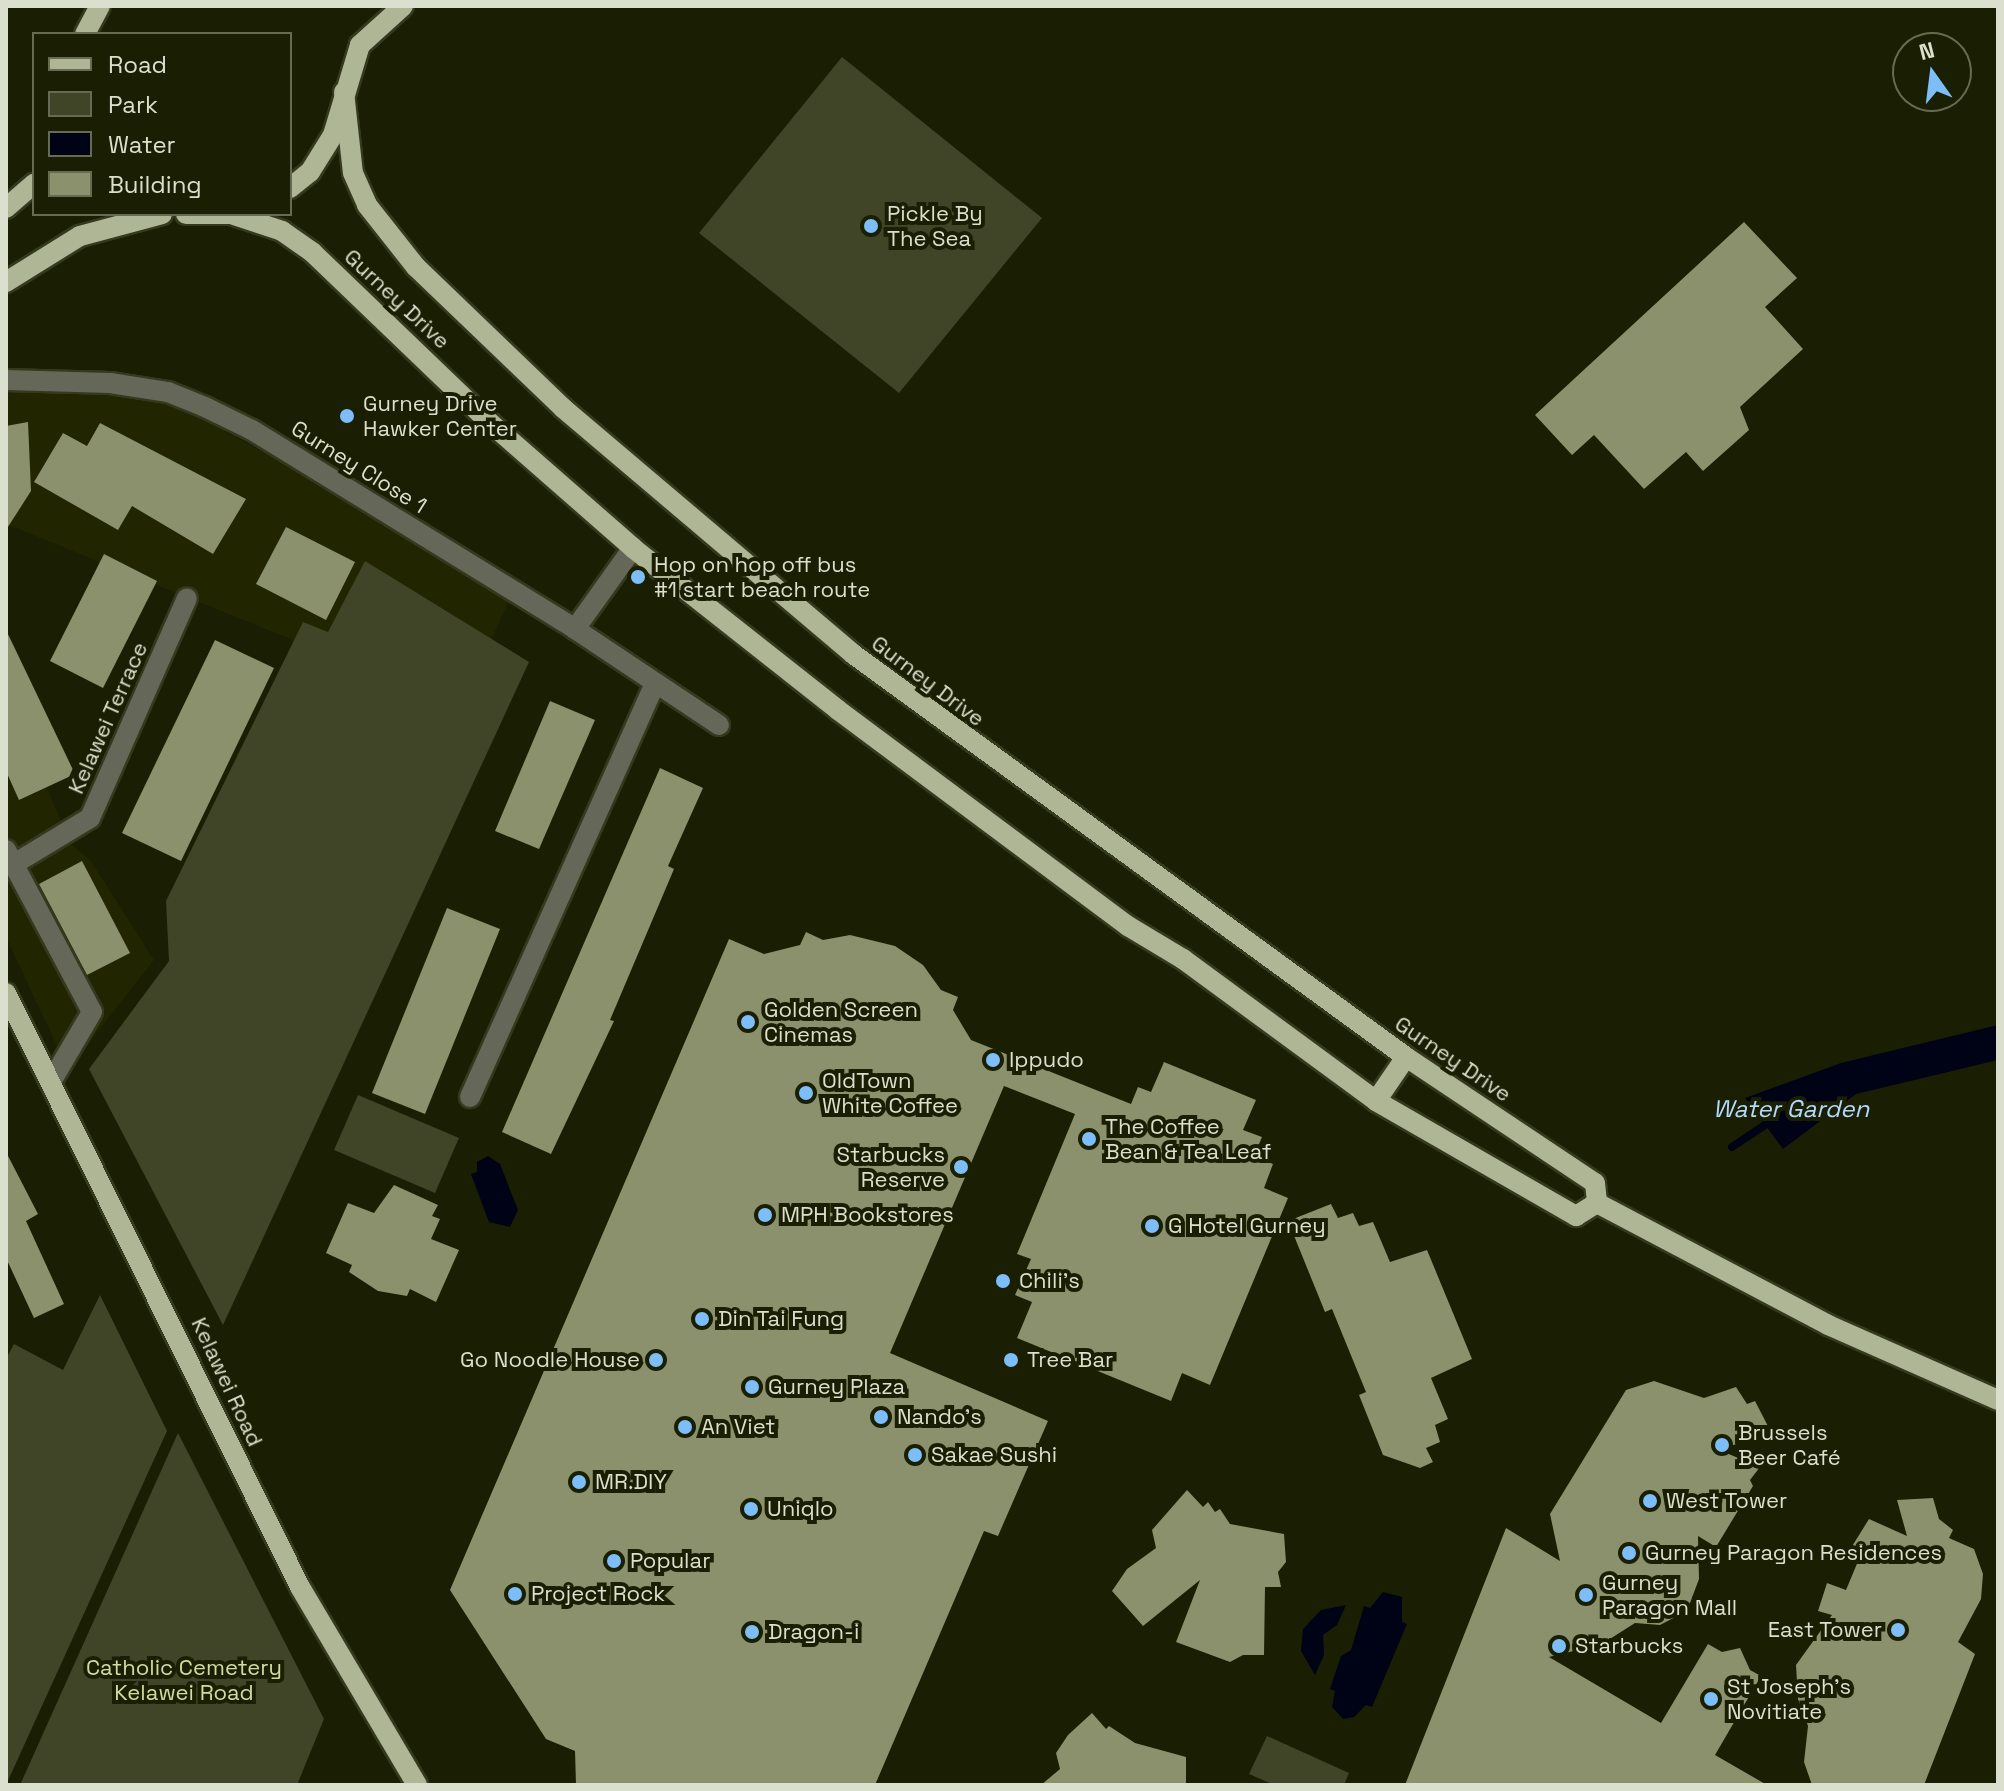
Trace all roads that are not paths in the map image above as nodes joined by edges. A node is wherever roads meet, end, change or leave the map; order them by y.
1 (100, 6) edge
2 (403, 6) edge
3 (86, 32) edge
4 (344, 92) junction
5 (32, 186) edge
6 (292, 186) edge
7 (6, 208) edge
8 (155, 216) edge
9 (241, 216) edge
10 (6, 282) edge
11 (6, 380) edge
12 (633, 548) junction
13 (187, 598) dead end
14 (575, 629) junction
15 (655, 684) junction
16 (719, 725) dead end
17 (10, 857) edge
18 (6, 993) edge
19 (1406, 1057) junction
20 (51, 1082) junction
21 (470, 1097) dead end
22 (1376, 1101) junction
23 (1597, 1203) junction
24 (1998, 1400) edge
25 (417, 1785) edge

1 - 3 main road
2 - 4 main road
4 - 6 main road
4 - 19 main road, Gurney Drive
5 - 7 main road
8 - 10 main road
9 - 12 main road, Gurney Drive
11 - 14 street, Gurney Close 1
12 - 14 street
12 - 22 main road, Gurney Drive
13 - 17 street, Kelawei Terrace
14 - 15 street, Gurney Close 1
15 - 16 street, Gurney Close 1
15 - 21 street
17 - 20 street
18 - 20 main road, Kelawei Road
19 - 22 main road
19 - 23 main road, Gurney Drive
20 - 25 main road, Kelawei Road
22 - 23 main road, Gurney Drive
23 - 24 main road

